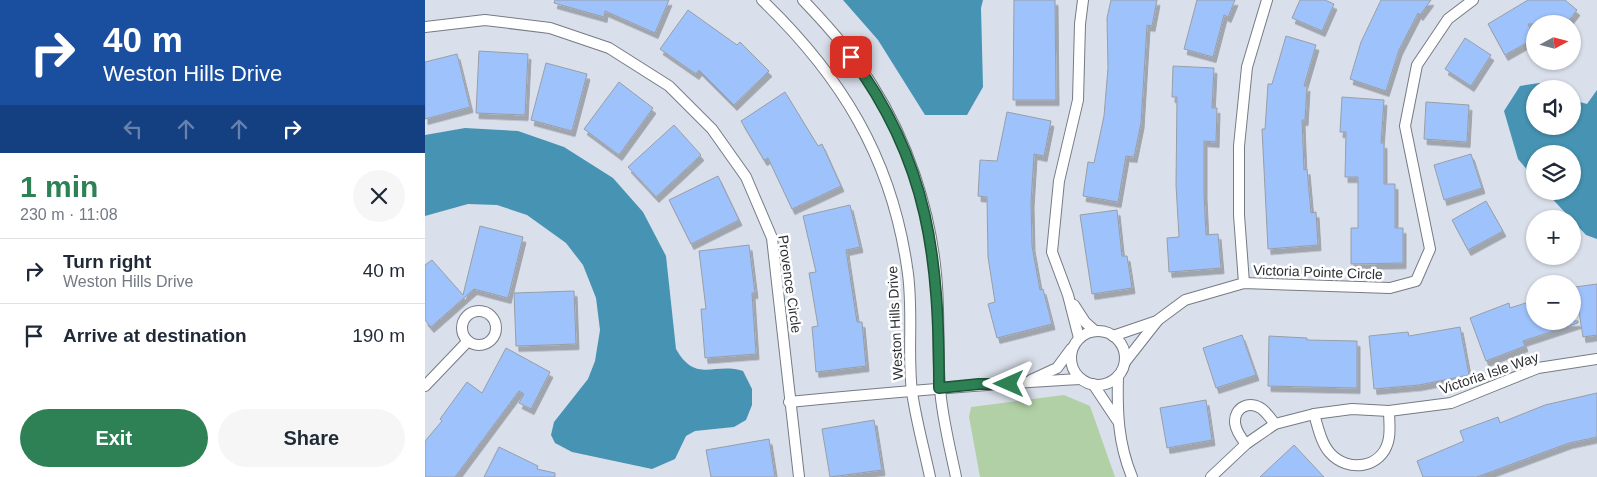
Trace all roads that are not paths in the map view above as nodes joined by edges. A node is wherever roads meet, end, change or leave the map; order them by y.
1 (762, 0) edge
2 (803, 0) edge
3 (1083, 0) edge
4 (1267, 0) edge
5 (1473, 0) edge
6 (425, 27) edge
7 (1244, 283) junction
8 (1068, 295) junction
9 (1158, 320) junction
10 (1095, 331) junction
11 (1113, 336) junction
12 (467, 341) dead end
13 (1076, 342) junction
14 (1597, 359) edge
15 (1125, 362) junction
16 (1117, 376) junction
17 (1081, 379) junction
18 (1023, 384) junction
19 (1093, 384) junction
20 (425, 386) edge
21 (939, 388) junction
22 (912, 391) junction
23 (789, 402) junction
24 (1389, 411) junction
25 (1314, 414) junction
26 (1117, 421) junction
27 (1275, 424) junction
28 (1245, 444) junction
29 (799, 477) edge
30 (930, 477) edge
31 (956, 477) edge
32 (1131, 477) edge
33 (1211, 477) edge

1 - 22 street, Weston Hills Drive
2 - 21 street
3 - 8 street
4 - 7 street
5 - 7 street, Victoria Pointe Circle
6 - 23 street, Provence Circle
7 - 9 street, Victoria Pointe Circle
8 - 10 street
8 - 13 street
9 - 11 street, Victoria Pointe Circle
9 - 15 street, Victoria Pointe Circle
10 - 11 street
10 - 13 street
11 - 15 street
12 - 20 street
13 - 17 street
13 - 18 street
14 - 24 street, Victoria Isle Way
15 - 16 street
16 - 19 street
16 - 26 street
17 - 18 street
17 - 19 street
18 - 21 street
19 - 26 street
21 - 22 street
21 - 31 street
22 - 23 street
22 - 30 street, Weston Hills Drive
23 - 29 street, Provence Circle
24 - 25 street, Victoria Isle Way
24 - 25 street
25 - 27 street, Victoria Isle Way
26 - 32 street
27 - 28 street, Victoria Isle Way
27 - 28 street
28 - 33 street, Victoria Isle Way

